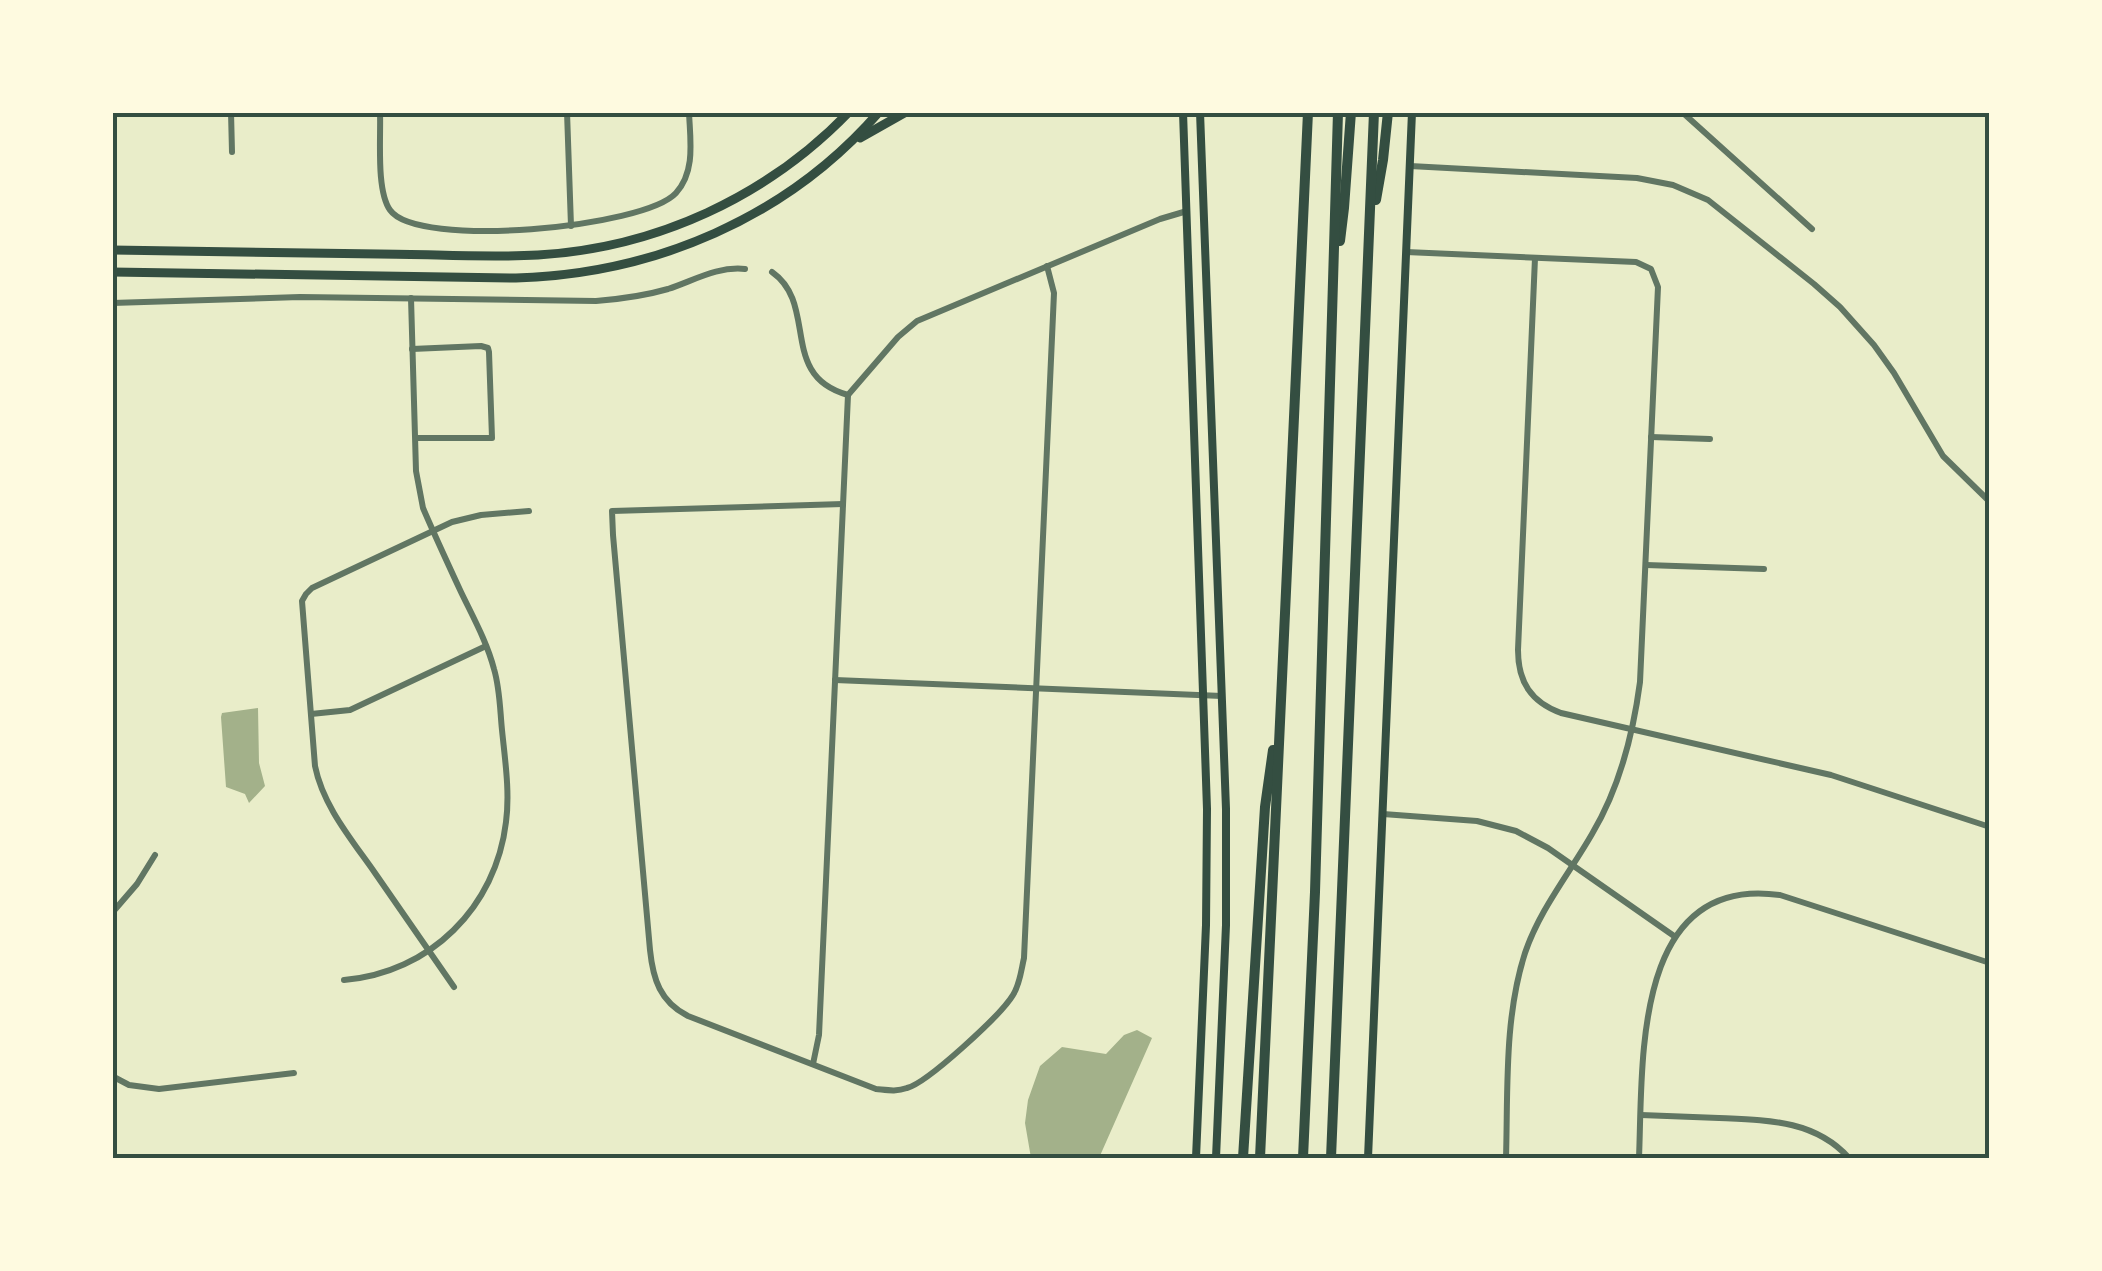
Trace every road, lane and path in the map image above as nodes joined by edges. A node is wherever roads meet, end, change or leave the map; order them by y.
1 (232, 112) edge
2 (380, 112) edge
3 (566, 112) edge
4 (689, 112) edge
5 (849, 112) edge
6 (879, 112) edge
7 (906, 112) edge
8 (1184, 112) edge
9 (1200, 112) edge
10 (1308, 112) edge
11 (1338, 112) edge
12 (1351, 112) edge
13 (1374, 112) edge
14 (1388, 112) edge
15 (1412, 112) edge
16 (1682, 112) edge
17 (849, 144) junction
18 (232, 152) dead end
19 (1410, 166) junction
20 (1187, 211) junction
21 (571, 226) junction
22 (1812, 228) dead end
23 (1369, 241) junction
24 (112, 250) edge
25 (1406, 252) junction
26 (1536, 258) junction
27 (1047, 266) junction
28 (745, 269) dead end
29 (112, 272) edge
30 (772, 272) dead end
31 (1333, 282) junction
32 (410, 298) junction
33 (112, 303) edge
34 (412, 348) junction
35 (848, 394) junction
36 (1651, 437) junction
37 (416, 438) junction
38 (1710, 439) dead end
39 (1990, 502) edge
40 (843, 504) junction
41 (529, 511) dead end
42 (433, 531) junction
43 (1646, 565) junction
44 (1764, 570) dead end
45 (486, 646) junction
46 (835, 680) junction
47 (1036, 689) junction
48 (1282, 694) junction
49 (1204, 696) junction
50 (1222, 696) junction
51 (310, 714) junction
52 (1632, 730) junction
53 (1383, 814) junction
54 (1990, 827) edge
55 (155, 855) dead end
56 (1573, 865) junction
57 (112, 913) edge
58 (1674, 936) junction
59 (428, 950) junction
60 (1990, 963) edge
61 (344, 980) dead end
62 (454, 988) dead end
63 (813, 1064) junction
64 (294, 1073) dead end
65 (112, 1076) edge
66 (1641, 1115) junction
67 (1196, 1158) edge
68 (1216, 1158) edge
69 (1243, 1158) edge
70 (1260, 1158) edge
71 (1302, 1158) edge
72 (1331, 1158) edge
73 (1368, 1158) edge
74 (1506, 1158) edge
75 (1640, 1158) edge
76 (1849, 1158) edge

1 - 18 street
2 - 21 street
3 - 21 street
4 - 21 street
5 - 24 main road
6 - 17 main road
7 - 17 main road
8 - 20 main road
9 - 50 main road
10 - 48 highway
11 - 31 highway
12 - 31 highway
13 - 23 highway
14 - 23 highway
15 - 19 main road
16 - 22 street
17 - 29 main road
19 - 25 main road
19 - 39 street
20 - 27 street
20 - 49 main road
23 - 72 highway
25 - 26 street
25 - 53 main road
26 - 36 street
26 - 52 street
27 - 35 street
27 - 47 street
28 - 32 street
30 - 35 street
31 - 71 highway
32 - 33 street
32 - 34 street
34 - 37 street
34 - 37 street
35 - 40 street
36 - 38 street
36 - 43 street
37 - 42 street
40 - 46 street
40 - 63 street
41 - 42 street
42 - 45 street
42 - 51 street
43 - 44 street
43 - 52 street
45 - 51 street
45 - 59 street
46 - 47 street
46 - 63 street
47 - 49 street
47 - 63 street
48 - 69 highway
48 - 70 highway
49 - 50 street
49 - 67 main road
50 - 68 main road
51 - 59 street
52 - 54 street
52 - 56 street
53 - 56 street
53 - 73 main road
55 - 57 street
56 - 58 street
56 - 74 street
58 - 60 street
58 - 66 street
59 - 61 street
59 - 62 street
64 - 65 street
66 - 75 street
66 - 76 street

